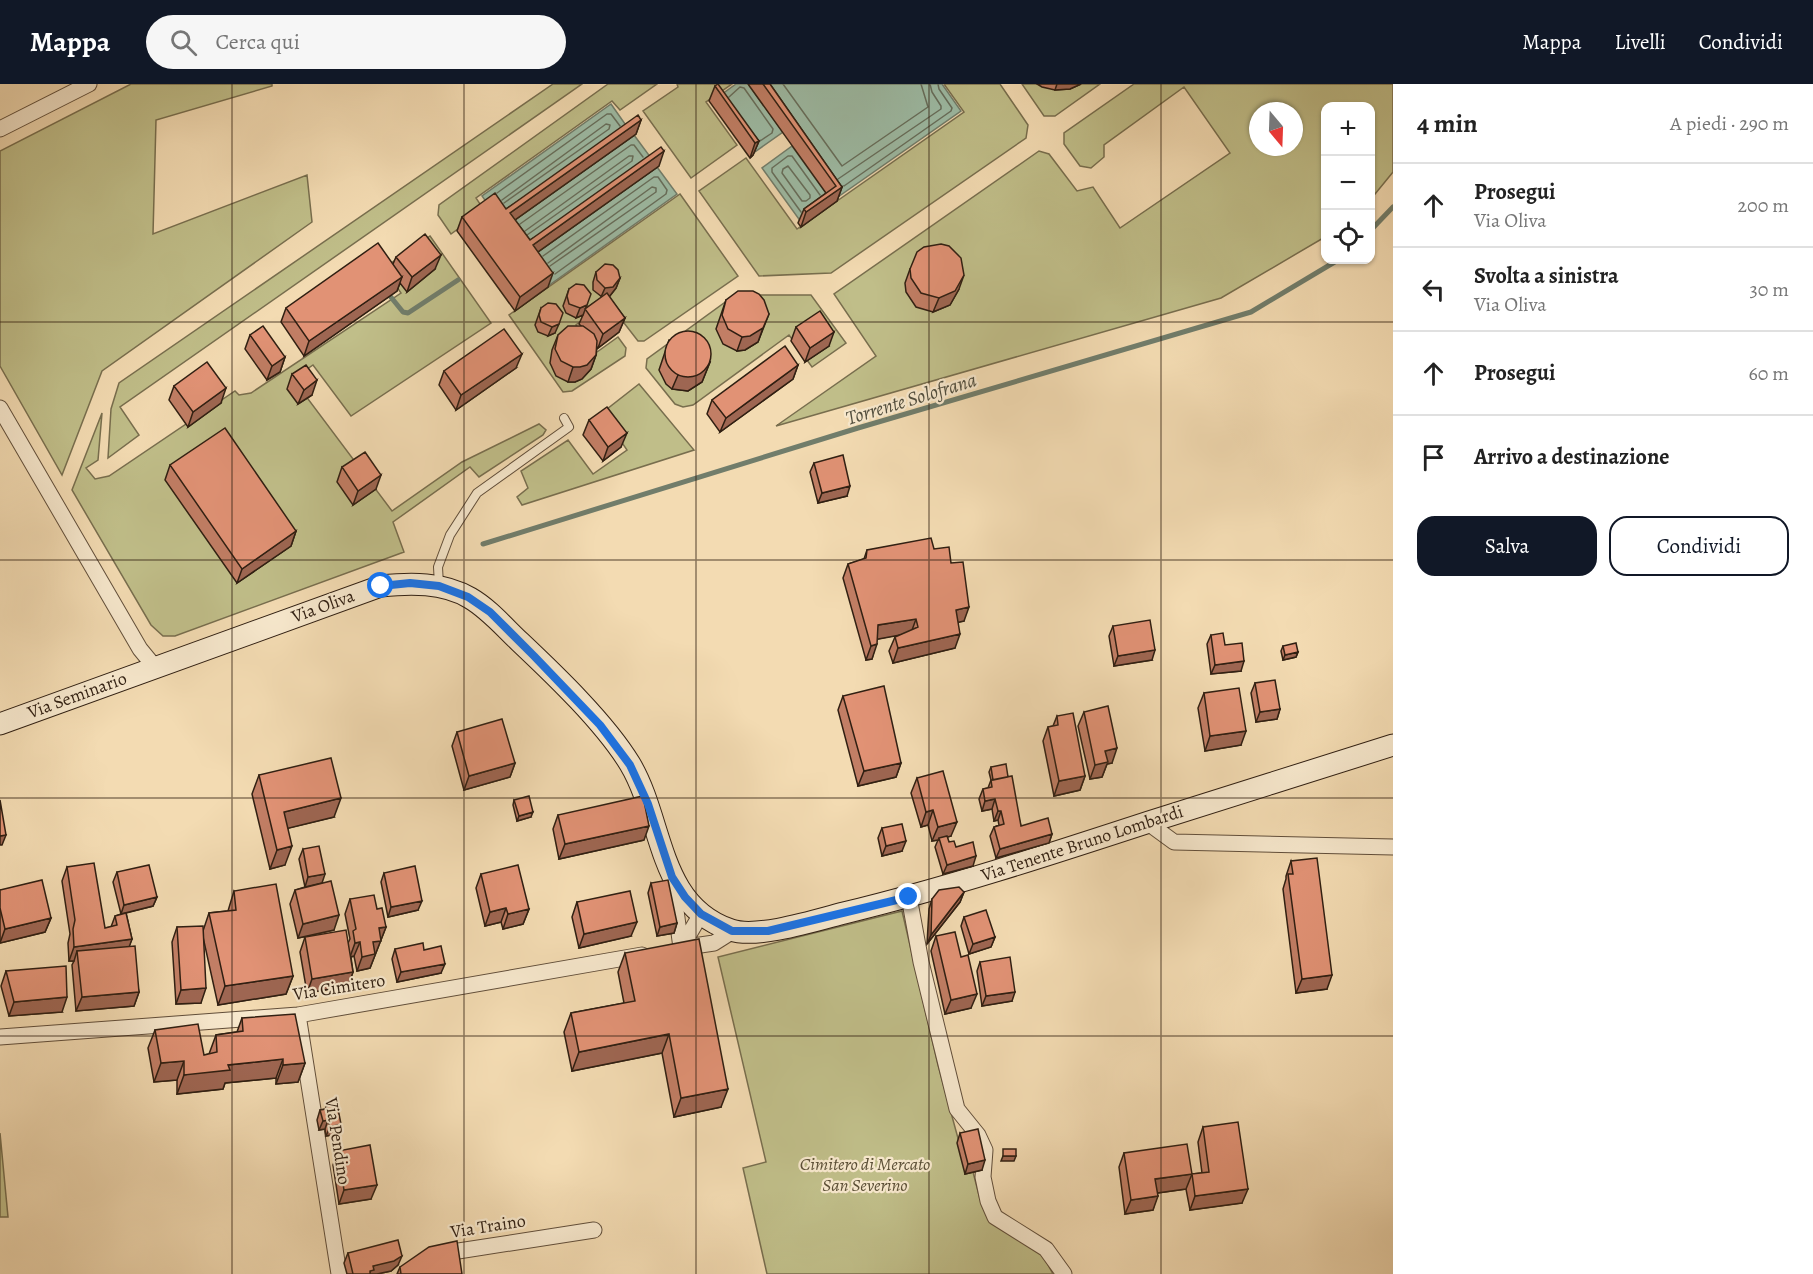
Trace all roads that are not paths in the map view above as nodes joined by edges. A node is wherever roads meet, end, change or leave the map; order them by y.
1 (89, 84) edge
2 (0, 129) edge
3 (0, 408) edge
4 (564, 418) dead end
5 (439, 586) junction
6 (154, 666) junction
7 (0, 724) edge
8 (1393, 745) edge
9 (1148, 823) junction
10 (1393, 846) edge
11 (672, 877) junction
12 (909, 897) junction
13 (701, 914) junction
14 (732, 931) junction
15 (768, 931) joint
16 (670, 950) junction
17 (298, 1015) junction
18 (0, 1037) edge
19 (594, 1230) dead end
20 (428, 1255) edge
21 (339, 1274) edge
22 (1064, 1274) edge

1 - 2 street
3 - 6 street
4 - 5 lane
5 - 6 main road, Via Oliva
5 - 11 main road, Via Oliva
6 - 7 main road, Via Seminario
8 - 9 main road, Via Tenente Bruno Lombardi
9 - 10 street
9 - 12 main road, Via Tenente Bruno Lombardi
11 - 13 main road, Via Oliva
11 - 16 street
12 - 15 main road, Via Tenente Bruno Lombardi
12 - 22 street
13 - 14 main road, Via Oliva
13 - 16 street
14 - 15 main road, Via Oliva
14 - 16 street, Via Cimitero
16 - 17 street, Via Cimitero
17 - 18 street, Via Cimitero
17 - 21 street, Via Pendino
19 - 20 street, Via Traino

